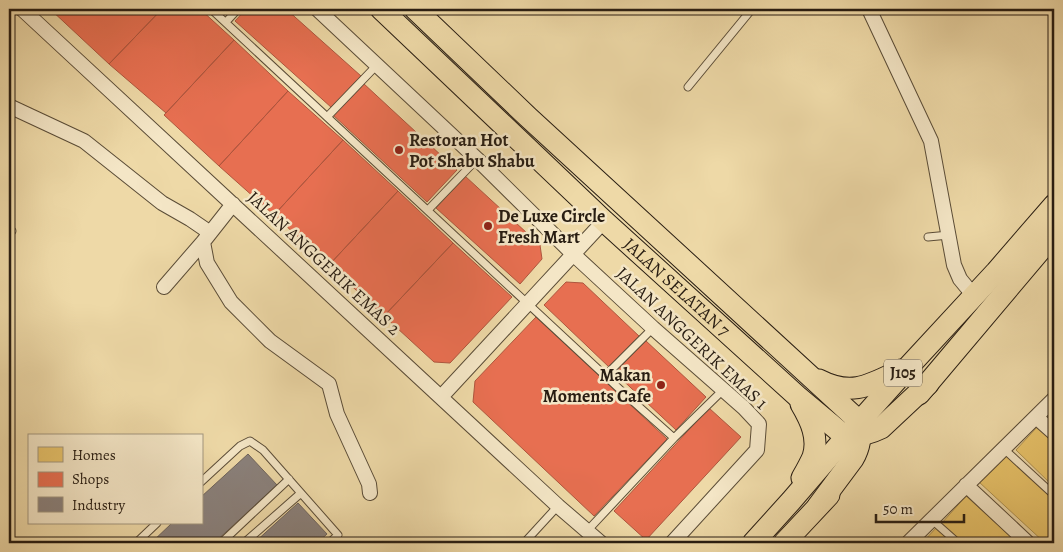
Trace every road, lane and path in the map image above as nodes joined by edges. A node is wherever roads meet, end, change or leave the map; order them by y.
1 (22, 9) edge
2 (211, 9) edge
3 (238, 9) edge
4 (317, 9) edge
5 (415, 9) edge
6 (752, 9) edge
7 (870, 9) edge
8 (387, 11) edge
9 (226, 22) junction
10 (377, 65) junction
11 (688, 87) dead end
12 (9, 106) edge
13 (327, 117) junction
14 (477, 160) junction
15 (233, 204) junction
16 (1054, 205) edge
17 (428, 210) junction
18 (604, 221) junction
19 (1054, 234) edge
20 (949, 235) junction
21 (206, 237) junction
22 (928, 237) dead end
23 (573, 254) junction
24 (164, 287) dead end
25 (974, 296) junction
26 (528, 303) junction
27 (653, 328) junction
28 (910, 365) junction
29 (808, 374) junction
30 (605, 376) junction
31 (928, 384) junction
32 (723, 390) junction
33 (797, 396) junction
34 (441, 397) junction
35 (1054, 400) edge
36 (1036, 417) junction
37 (855, 432) junction
38 (1054, 434) edge
39 (674, 438) junction
40 (1004, 449) junction
41 (289, 480) junction
42 (202, 481) edge
43 (966, 486) junction
44 (301, 493) junction
45 (370, 493) dead end
46 (1054, 495) edge
47 (791, 501) junction
48 (558, 506) junction
49 (818, 506) junction
50 (932, 520) junction
51 (156, 524) edge
52 (587, 532) junction
53 (136, 543) edge
54 (221, 543) edge
55 (244, 543) edge
56 (329, 543) edge
57 (524, 543) edge
58 (601, 543) edge
59 (672, 543) edge
60 (753, 543) edge
61 (784, 543) edge
62 (908, 543) edge
63 (958, 543) edge
64 (1028, 543) edge

1 - 15 street, JALAN ANGGERIK EMAS 2
2 - 9 lane
3 - 9 lane
4 - 10 street, JALAN ANGGERIK EMAS 1
5 - 29 main road, JALAN SELATAN 7
6 - 11 lane
7 - 20 street
8 - 18 main road, JALAN SELATAN 7
9 - 13 lane
10 - 13 lane
10 - 14 street, JALAN ANGGERIK EMAS 1
12 - 21 street
13 - 17 lane
14 - 17 lane
14 - 23 street, JALAN ANGGERIK EMAS 1
15 - 21 street
15 - 34 street, JALAN ANGGERIK EMAS 2
16 - 25 main road, J105
17 - 26 lane
18 - 23 street
18 - 33 main road, JALAN SELATAN 7
19 - 31 main road, J105
20 - 22 lane
20 - 25 street
21 - 24 street
21 - 45 street
23 - 26 street
23 - 27 street, JALAN ANGGERIK EMAS 1
25 - 28 main road, J105
26 - 30 lane
26 - 34 street
27 - 30 lane
27 - 32 street, JALAN ANGGERIK EMAS 1
28 - 29 main road
28 - 37 main road, J105
29 - 37 main road, JALAN SELATAN 7
30 - 39 lane
31 - 37 main road
31 - 49 main road, J105
32 - 39 lane
32 - 59 street, JALAN ANGGERIK EMAS 1
33 - 37 main road, JALAN SELATAN 7
33 - 47 main road
34 - 48 street, JALAN ANGGERIK EMAS 2
35 - 36 street
36 - 38 street
36 - 40 street
37 - 47 main road, J105
37 - 49 main road
39 - 52 lane
40 - 43 street
40 - 46 lane
41 - 42 lane
41 - 44 lane
41 - 54 lane
43 - 50 street
43 - 64 street
44 - 55 lane
44 - 56 lane
47 - 60 main road, J105
48 - 52 street, JALAN ANGGERIK EMAS 2
48 - 57 lane
49 - 61 main road, J105
50 - 62 street
50 - 63 lane
51 - 53 lane
52 - 58 street, JALAN ANGGERIK EMAS 2

